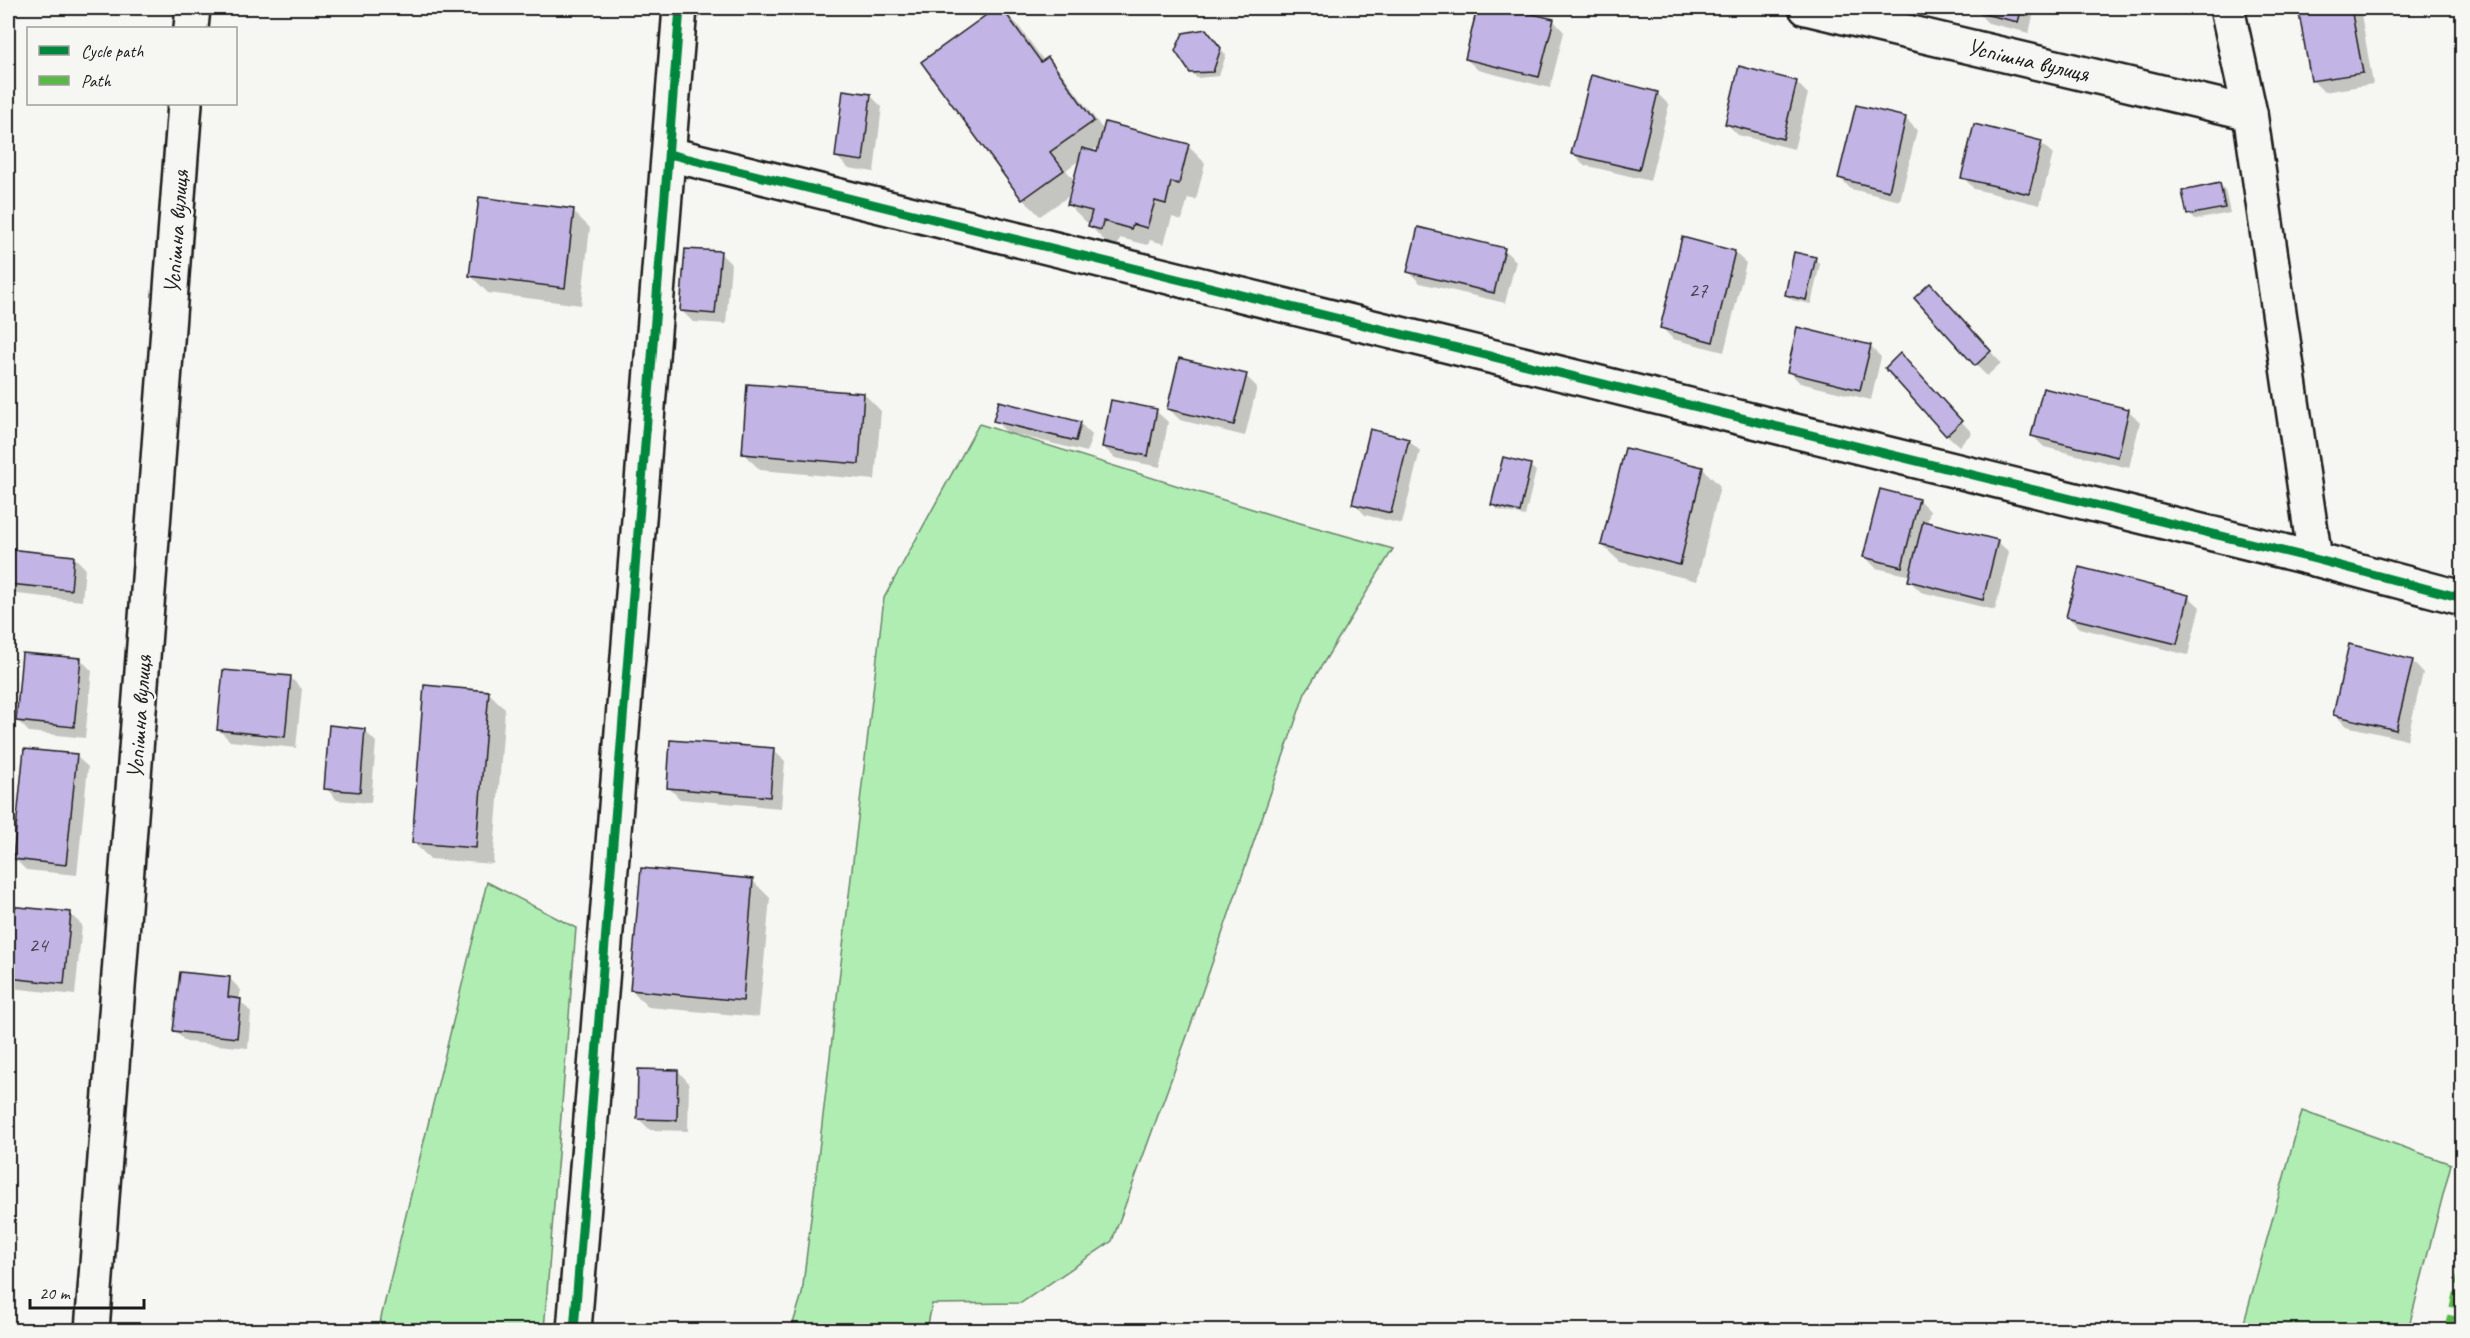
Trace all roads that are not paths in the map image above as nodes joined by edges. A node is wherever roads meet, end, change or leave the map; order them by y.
1 (193, 8) edge
2 (680, 8) edge
3 (1806, 8) edge
4 (2227, 8) edge
5 (191, 27) edge
6 (185, 105) edge
7 (2250, 113) junction
8 (669, 154) junction
9 (2315, 559) junction
10 (2463, 598) edge
11 (92, 1330) edge
12 (574, 1330) edge

1 - 5 street
2 - 8 street
3 - 7 street, Успішна вулиця
4 - 7 street
6 - 11 street, Успішна вулиця
7 - 9 street
8 - 9 street
8 - 12 street
9 - 10 street

